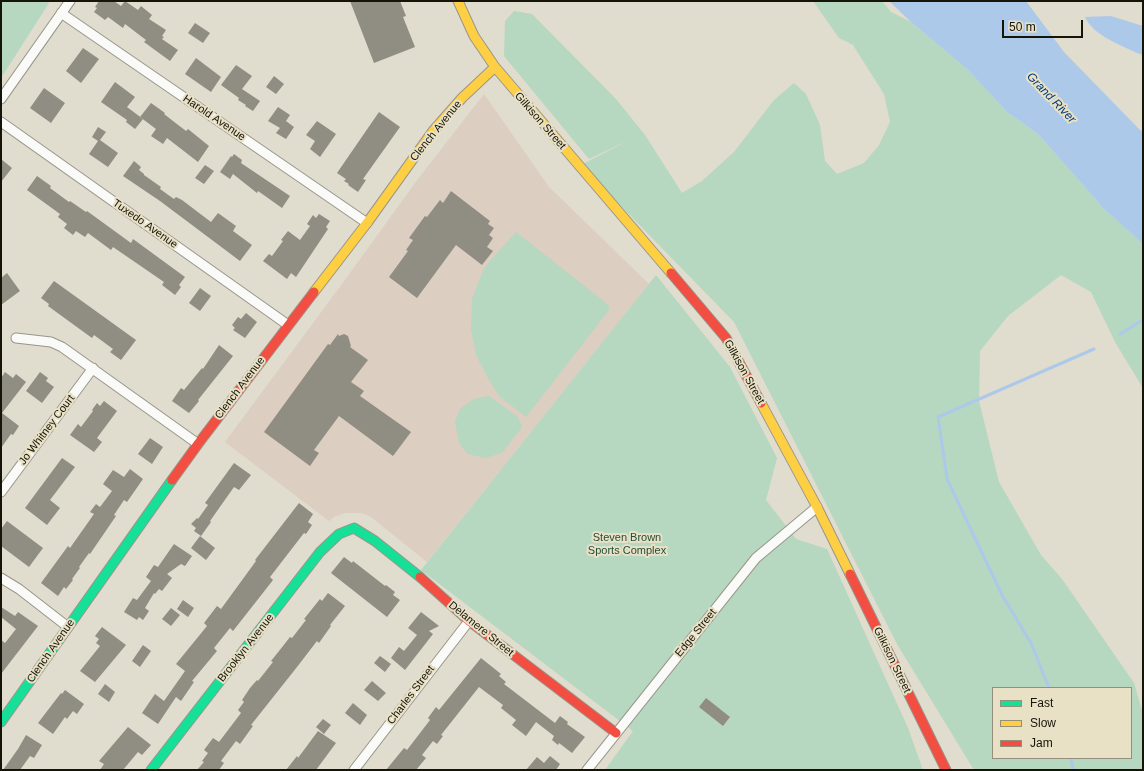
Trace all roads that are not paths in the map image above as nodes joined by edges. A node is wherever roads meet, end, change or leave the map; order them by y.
1 (70, 1) edge
2 (458, 1) edge
3 (62, 13) junction
4 (495, 67) junction
5 (1, 99) edge
6 (1, 122) edge
7 (367, 223) junction
8 (288, 325) junction
9 (16, 338) dead end
10 (93, 368) junction
11 (198, 444) junction
12 (1, 492) edge
13 (817, 507) junction
14 (346, 530) joint
15 (1, 578) edge
16 (469, 621) junction
17 (68, 628) junction
18 (1, 722) edge
19 (616, 733) junction
20 (151, 770) edge
21 (354, 770) edge
22 (587, 770) edge
23 (946, 770) edge

1 - 3 street
2 - 4 street, Gilkison Street
3 - 5 street
3 - 7 street, Harold Avenue
4 - 7 street, Clench Avenue
4 - 13 street, Gilkison Street
6 - 8 street, Tuxedo Avenue
7 - 8 street, Clench Avenue
8 - 11 street, Clench Avenue
9 - 10 street
10 - 11 street
10 - 12 street, Jo Whitney Court
11 - 17 street, Clench Avenue
13 - 19 street, Edge Street
13 - 23 street, Gilkison Street
14 - 16 street, Delamere Street
14 - 20 street, Brooklyn Avenue
15 - 17 street
16 - 19 street, Delamere Street
16 - 21 street, Charles Street
17 - 18 street, Clench Avenue
19 - 22 street, Edge Street

